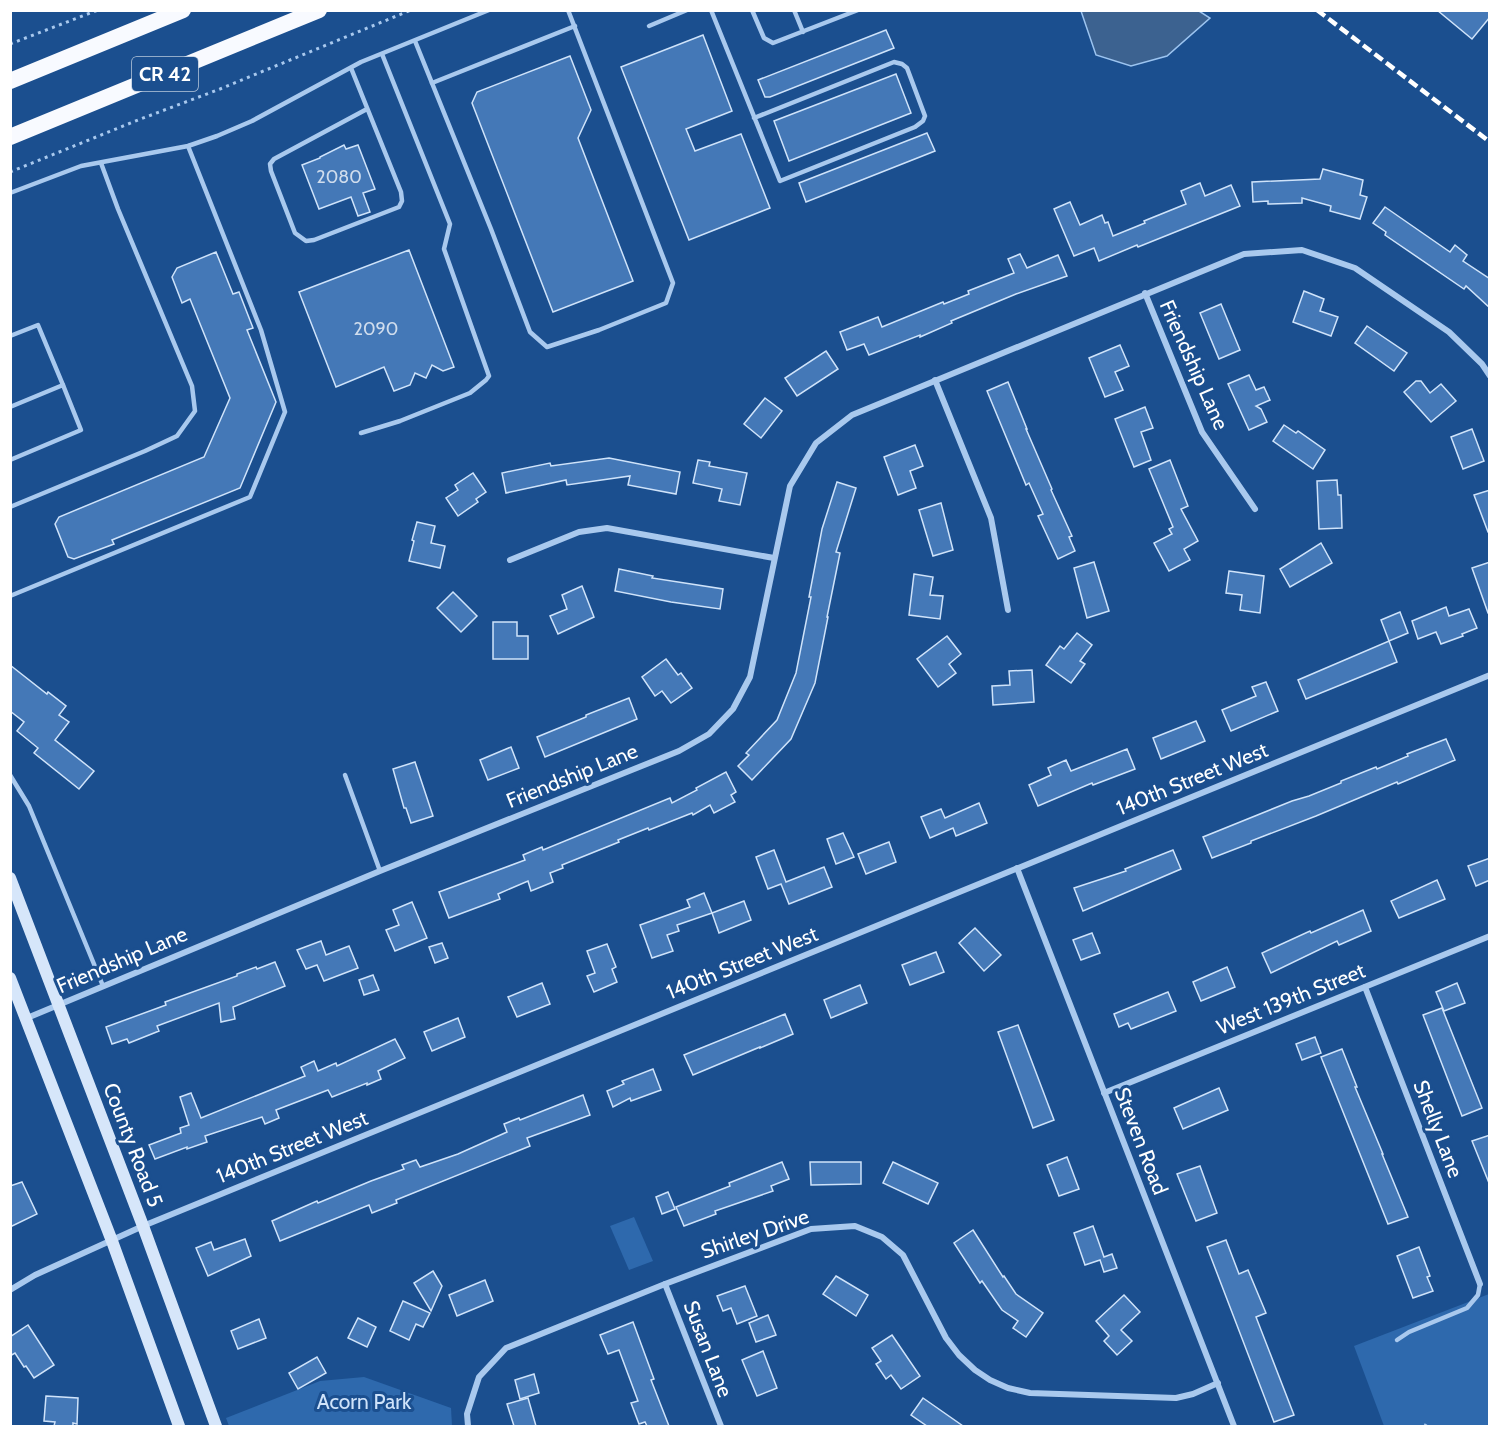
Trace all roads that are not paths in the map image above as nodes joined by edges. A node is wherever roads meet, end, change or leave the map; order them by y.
1 (319, 10) edge
2 (489, 10) edge
3 (568, 10) edge
4 (687, 10) edge
5 (711, 10) edge
6 (752, 10) edge
7 (794, 10) edge
8 (858, 10) edge
9 (182, 11) edge
10 (843, 13) edge
11 (575, 26) junction
12 (649, 26) dead end
13 (803, 32) junction
14 (415, 41) junction
15 (382, 54) junction
16 (351, 68) junction
17 (10, 81) edge
18 (432, 83) junction
19 (367, 109) junction
20 (754, 118) junction
21 (10, 137) edge
22 (188, 146) junction
23 (101, 163) junction
24 (10, 194) edge
25 (1145, 293) junction
26 (10, 336) edge
27 (1490, 376) edge
28 (935, 380) junction
29 (63, 385) junction
30 (10, 406) edge
31 (361, 433) dead end
32 (10, 460) edge
33 (11, 505) edge
34 (1255, 509) dead end
35 (774, 558) junction
36 (510, 560) dead end
37 (10, 596) edge
38 (1008, 610) dead end
39 (1490, 675) edge
40 (10, 775) edge
41 (345, 775) dead end
42 (1017, 868) junction
43 (380, 871) junction
44 (10, 878) edge
45 (1490, 936) edge
46 (10, 978) edge
47 (103, 986) junction
48 (1365, 987) junction
49 (58, 1004) junction
50 (27, 1018) junction
51 (1104, 1093) junction
52 (143, 1226) junction
53 (112, 1241) junction
54 (665, 1284) junction
55 (1480, 1284) joint
56 (10, 1290) edge
57 (1397, 1340) dead end
58 (1218, 1383) junction
59 (179, 1426) edge
60 (216, 1426) edge
61 (468, 1426) edge
62 (721, 1426) edge
63 (1234, 1426) edge

1 - 21 highway, CR 42
2 - 14 lane
3 - 11 lane
4 - 12 lane
5 - 20 lane
6 - 13 lane
7 - 13 lane
8 - 10 lane
9 - 17 highway, CR 42
10 - 13 lane
11 - 18 lane
11 - 18 lane
14 - 15 lane
14 - 18 lane
15 - 16 lane
15 - 31 lane
16 - 19 lane
16 - 22 lane
19 - 19 lane
20 - 20 lane
22 - 23 lane
22 - 37 lane
23 - 24 lane
23 - 33 lane
25 - 27 street, Friendship Lane
25 - 28 street, Friendship Lane
25 - 34 street, Friendship Lane
26 - 29 lane
28 - 35 street, Friendship Lane
28 - 38 street
29 - 30 lane
29 - 32 lane
35 - 36 street
35 - 43 street, Friendship Lane
39 - 42 street, 140th Street West
40 - 47 lane
41 - 43 lane
42 - 51 street, Steven Road
42 - 52 street, 140th Street West
43 - 47 street, Friendship Lane
44 - 49 main road, County Road 5
45 - 48 street, West 139th Street
46 - 50 main road
47 - 49 street, Friendship Lane
48 - 51 street, West 139th Street
48 - 55 street, Shelly Lane
49 - 50 street, Friendship Lane
49 - 52 main road, County Road 5
50 - 53 main road
51 - 58 street, Steven Road
52 - 53 street, 140th Street West
52 - 60 main road, County Road 5
53 - 56 street, 140th Street West
53 - 59 main road
54 - 58 street, Shirley Drive
54 - 61 street, Shirley Drive
54 - 62 street, Susan Lane
55 - 57 lane
58 - 63 street, Steven Road

